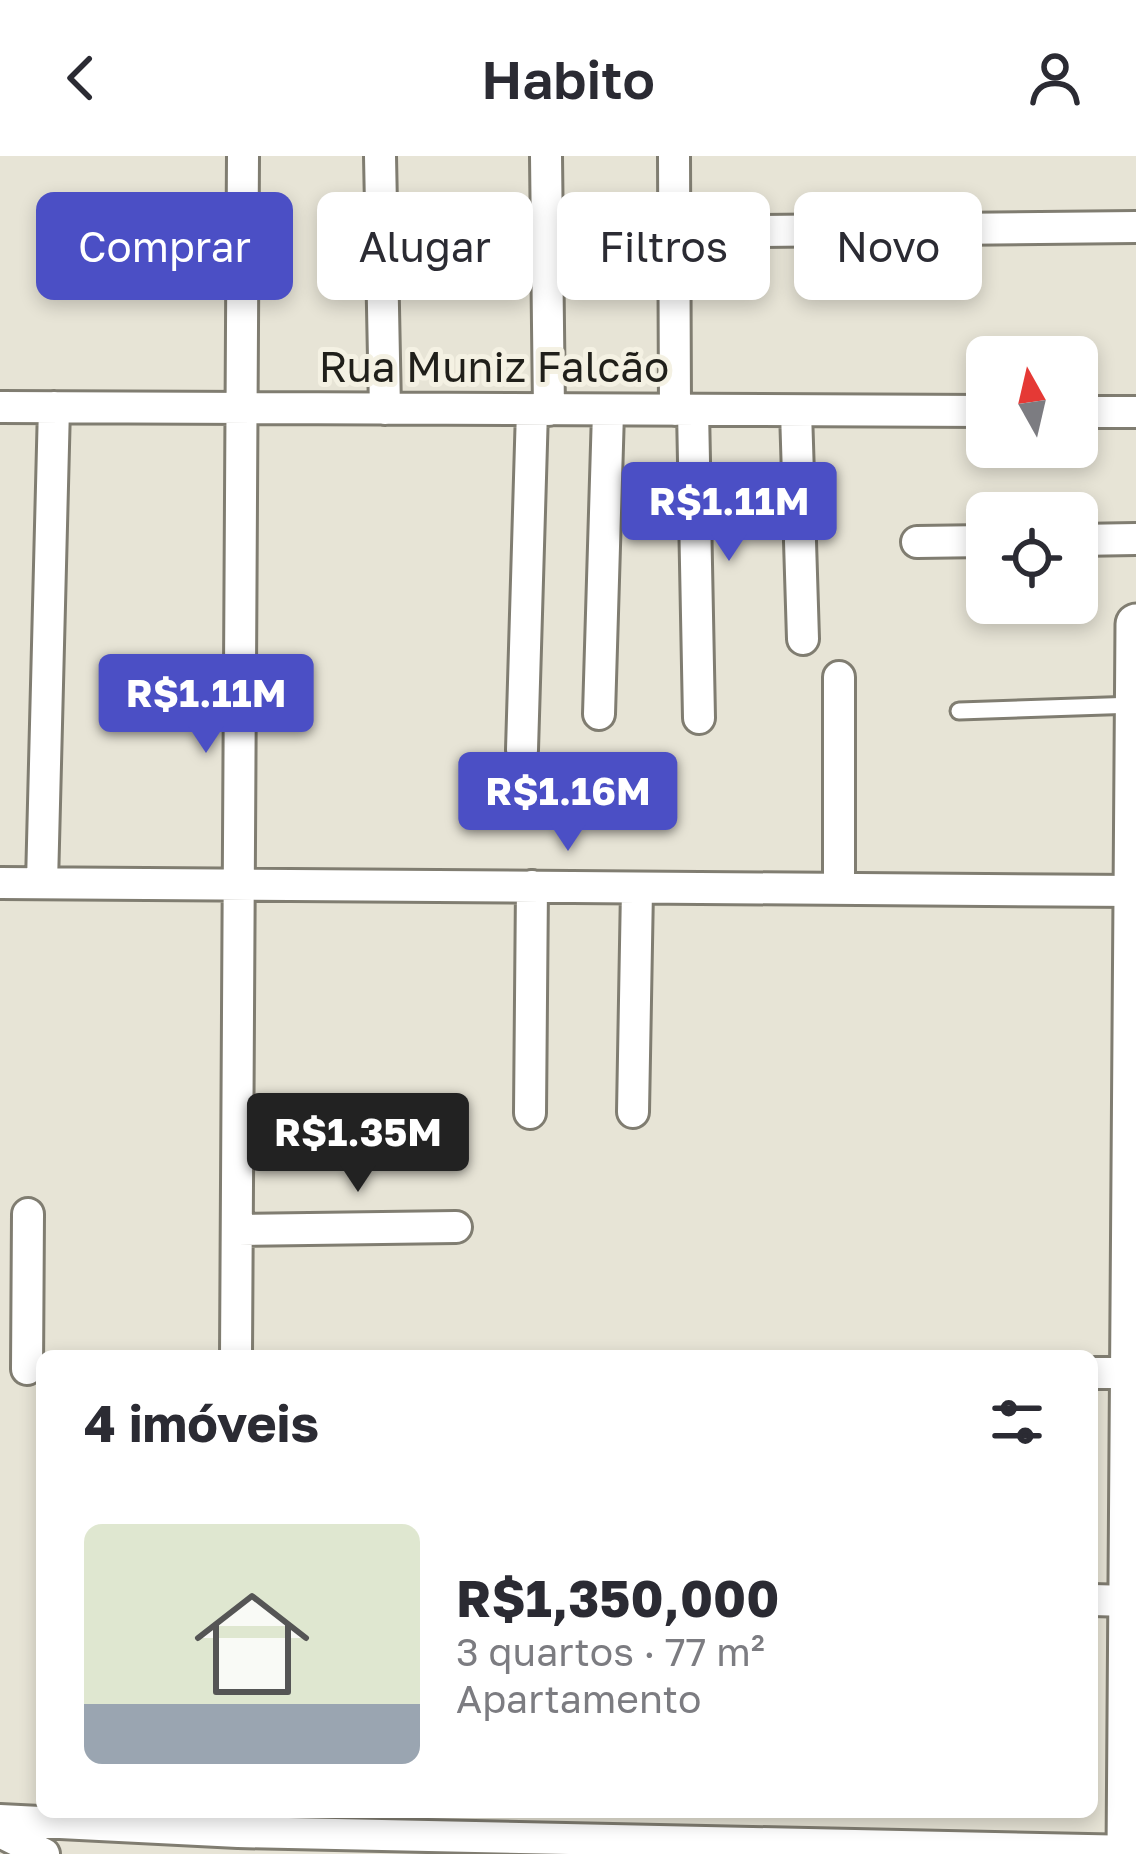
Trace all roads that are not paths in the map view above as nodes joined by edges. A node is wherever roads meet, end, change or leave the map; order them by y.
1 (243, 156) edge
2 (380, 156) edge
3 (546, 156) edge
4 (674, 156) edge
5 (674, 192) edge
6 (1136, 227) edge
7 (770, 231) edge
8 (678, 300) edge
9 (0, 407) edge
10 (54, 407) junction
11 (241, 408) junction
12 (385, 409) junction
13 (540, 410) junction
14 (684, 410) junction
15 (796, 411) junction
16 (966, 411) edge
17 (608, 412) junction
18 (1098, 412) edge
19 (1136, 412) edge
20 (1136, 539) edge
21 (1098, 540) edge
22 (966, 541) edge
23 (917, 542) dead end
24 (1136, 623) edge
25 (802, 639) dead end
26 (839, 677) dead end
27 (1136, 705) edge
28 (959, 712) dead end
29 (599, 714) dead end
30 (699, 718) dead end
31 (522, 750) dead end
32 (0, 883) edge
33 (42, 883) junction
34 (532, 886) junction
35 (238, 887) junction
36 (637, 889) junction
37 (839, 889) junction
38 (1136, 891) edge
39 (633, 1112) dead end
40 (530, 1113) dead end
41 (1134, 1129) edge
42 (28, 1214) dead end
43 (1133, 1222) edge
44 (456, 1227) dead end
45 (249, 1230) junction
46 (237, 1350) edge
47 (23, 1369) edge
48 (1119, 1373) edge
49 (1110, 1601) edge
50 (0, 1820) edge
51 (0, 1832) edge
52 (235, 1833) edge
53 (731, 1849) edge
54 (1130, 1852) edge
55 (44, 1854) edge

1 - 11 street
2 - 12 street
3 - 13 street
4 - 5 street
6 - 7 street
8 - 14 street
9 - 10 street, Rua Muniz Falcão
10 - 11 street, Rua Muniz Falcão
10 - 33 street
11 - 12 street, Rua Muniz Falcão
11 - 35 street
12 - 13 street, Rua Muniz Falcão
13 - 17 street, Rua Muniz Falcão
13 - 31 street
14 - 15 street, Rua Muniz Falcão
14 - 17 street, Rua Muniz Falcão
14 - 30 street
15 - 16 street, Rua Muniz Falcão
15 - 25 street
17 - 29 street
18 - 19 street
20 - 21 street
22 - 23 street
24 - 27 street
26 - 37 street
27 - 28 lane
27 - 38 street
32 - 33 street
33 - 35 street
34 - 35 street
34 - 36 street
34 - 40 street
35 - 45 street
36 - 37 street
36 - 39 street
37 - 38 street
38 - 41 street
41 - 43 street
42 - 47 street
43 - 48 street
44 - 45 street
45 - 46 street
48 - 49 street
49 - 54 street
50 - 52 street
51 - 55 street
52 - 53 street
53 - 54 street

